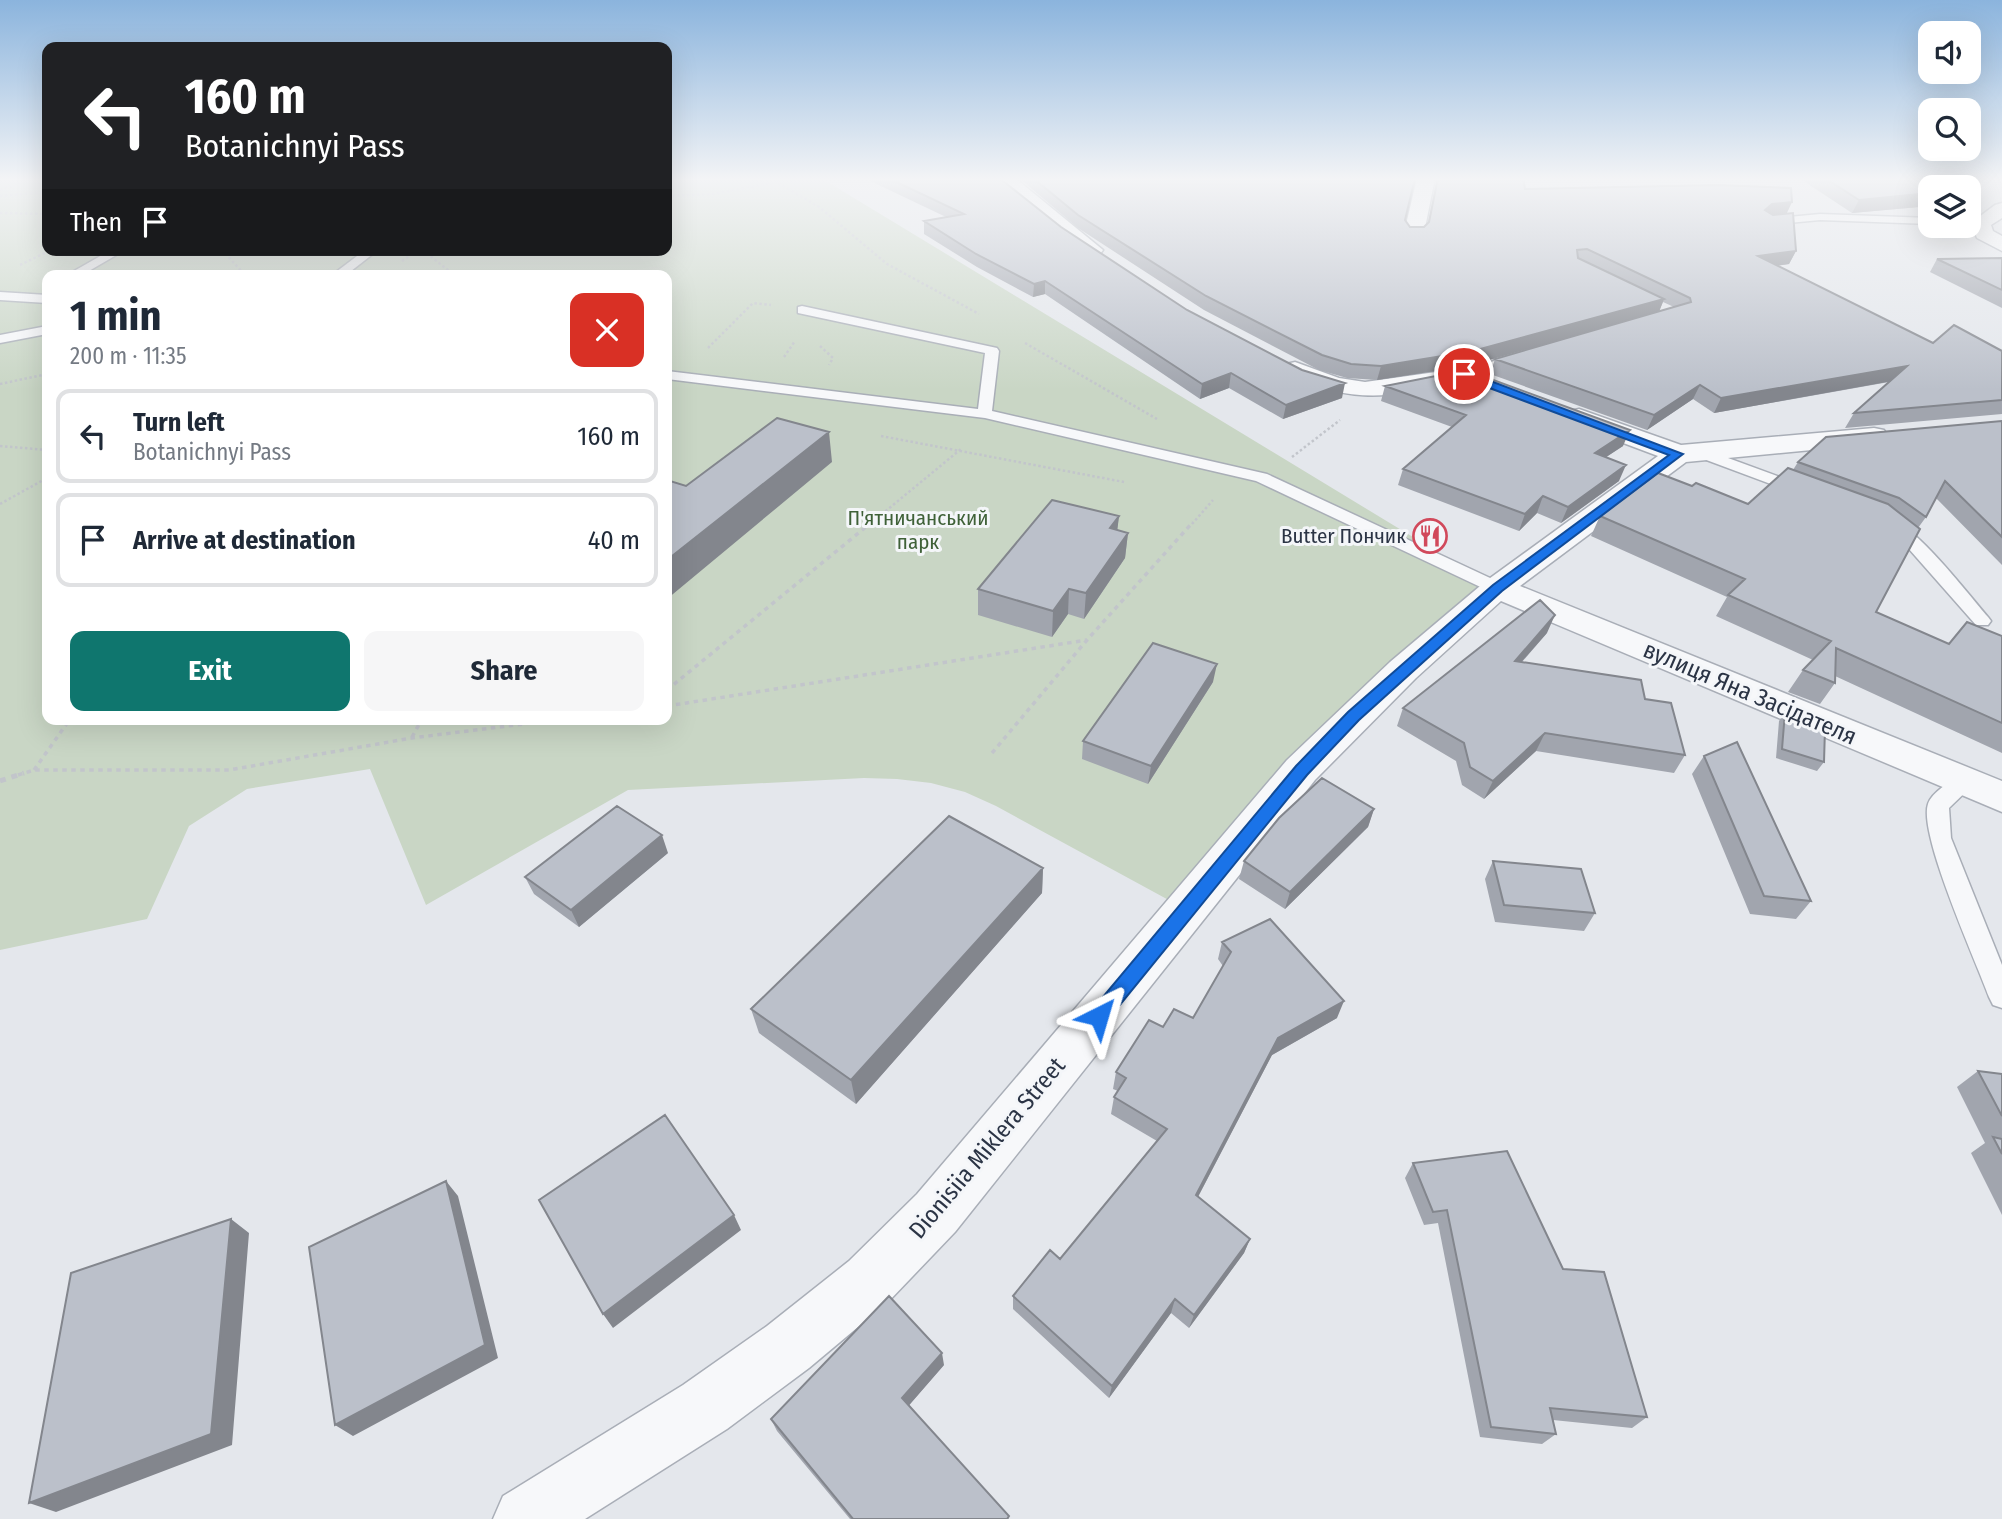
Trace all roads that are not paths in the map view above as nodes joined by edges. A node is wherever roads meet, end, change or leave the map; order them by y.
1 (1092, 249) edge
2 (109, 256) edge
3 (365, 256) edge
4 (1115, 264) edge
5 (82, 270) edge
6 (345, 270) edge
7 (42, 292) edge
8 (0, 296) edge
9 (30, 298) junction
10 (42, 299) edge
11 (802, 310) dead end
12 (42, 331) edge
13 (0, 339) edge
14 (1527, 356) edge
15 (1275, 359) edge
16 (1464, 374) junction
17 (673, 376) edge
18 (1501, 388) edge
19 (1552, 407) edge
20 (985, 414) junction
21 (1919, 432) edge
22 (1688, 453) junction
23 (1821, 497) edge
24 (1882, 519) edge
25 (1497, 588) junction
26 (1982, 621) dead end
27 (1965, 782) junction
28 (2002, 797) edge
29 (2002, 997) edge
30 (526, 1519) edge

1 - 4 street
2 - 5 lane
3 - 6 lane
7 - 9 lane
8 - 9 lane
9 - 10 lane
11 - 20 lane
12 - 13 lane
14 - 16 lane
15 - 16 street
16 - 18 street
17 - 20 lane
19 - 22 street
20 - 25 lane
21 - 22 street
22 - 23 lane
22 - 25 street, Dionisiia Miklera Street
24 - 26 lane
25 - 27 street, вулиця Яна Засідателя
25 - 30 street, Dionisiia Miklera Street
27 - 28 street, вулиця Яна Засідателя
27 - 29 lane

